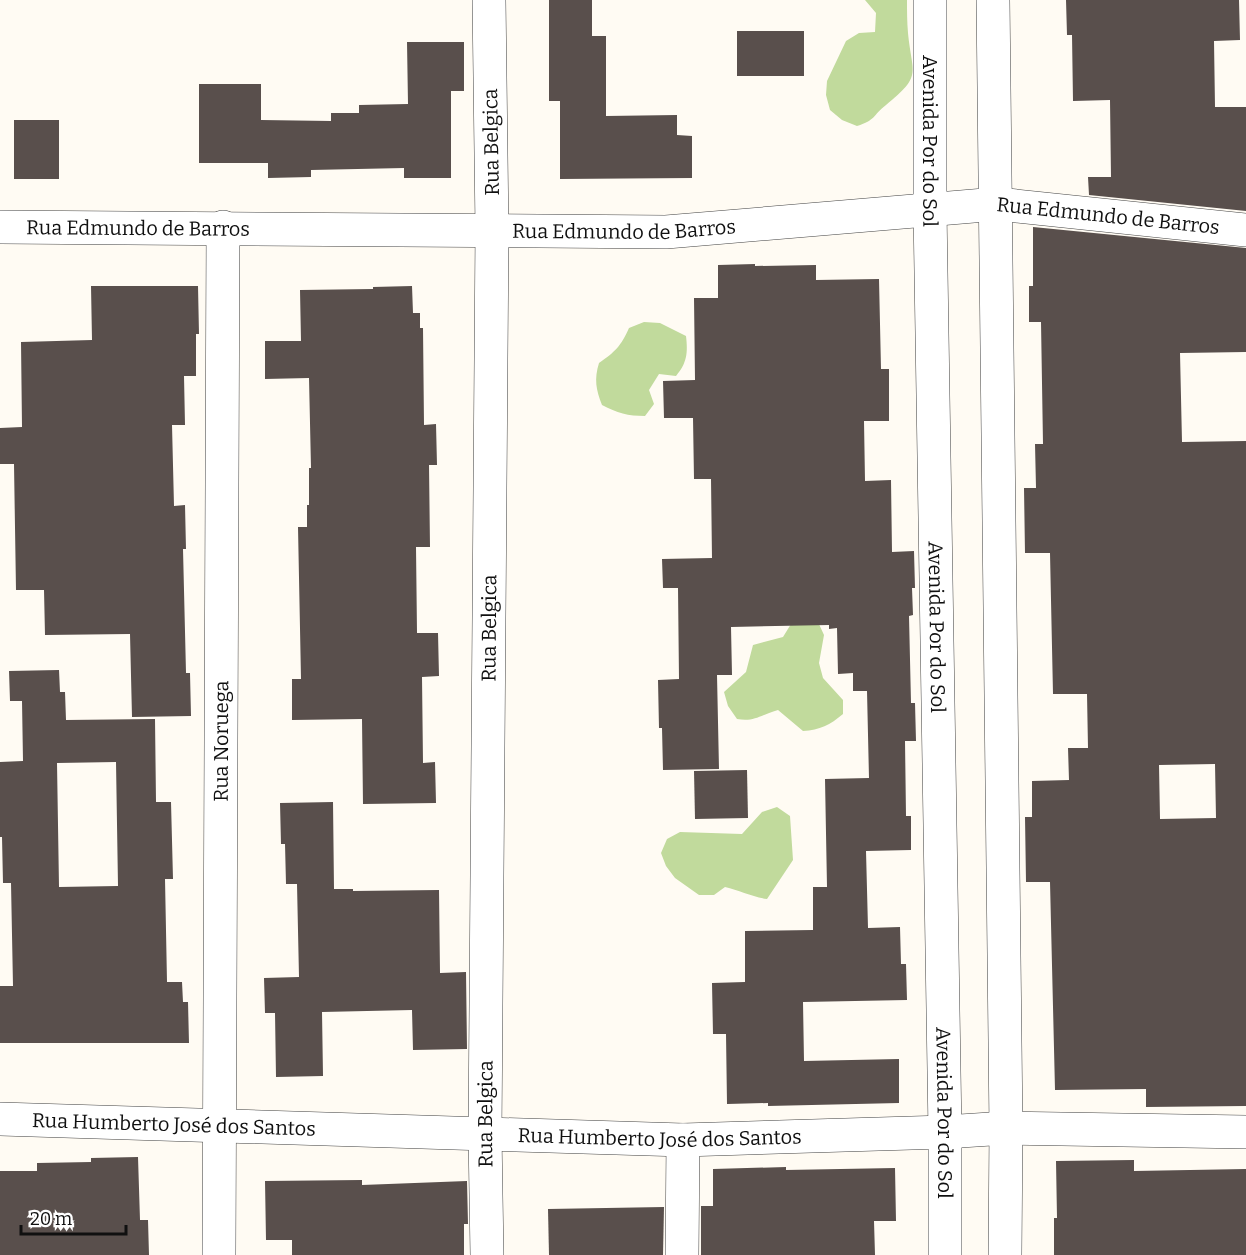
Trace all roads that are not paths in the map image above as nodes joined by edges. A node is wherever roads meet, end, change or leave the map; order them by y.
1 (489, 0) edge
2 (930, 0) edge
3 (993, 0) edge
4 (997, 204) junction
5 (930, 210) junction
6 (0, 227) edge
7 (223, 227) junction
8 (492, 230) junction
9 (1246, 230) edge
10 (0, 1119) edge
11 (219, 1125) junction
12 (1006, 1128) junction
13 (1246, 1131) edge
14 (945, 1132) junction
15 (485, 1134) junction
16 (683, 1140) junction
17 (219, 1255) edge
18 (487, 1255) edge
19 (682, 1255) edge
20 (945, 1255) edge
21 (1005, 1255) edge

1 - 8 street, Rua Belgica
2 - 5 street, Avenida Por do Sol
3 - 4 street
4 - 5 street, Rua Edmundo de Barros
4 - 9 street, Rua Edmundo de Barros
4 - 12 street
5 - 8 street, Rua Edmundo de Barros
5 - 14 street, Avenida Por do Sol
6 - 7 street, Rua Edmundo de Barros
7 - 8 street, Rua Edmundo de Barros
7 - 11 street, Rua Noruega
8 - 15 street, Rua Belgica
10 - 11 street, Rua Humberto José dos Santos
11 - 15 street, Rua Humberto José dos Santos
11 - 17 street, Rua Noruega
12 - 13 street, Rua Humberto José dos Santos
12 - 14 street, Rua Humberto José dos Santos
12 - 21 street
14 - 16 street, Rua Humberto José dos Santos
14 - 20 street, Avenida Por do Sol
15 - 16 street, Rua Humberto José dos Santos
15 - 18 street, Rua Belgica
16 - 19 street

